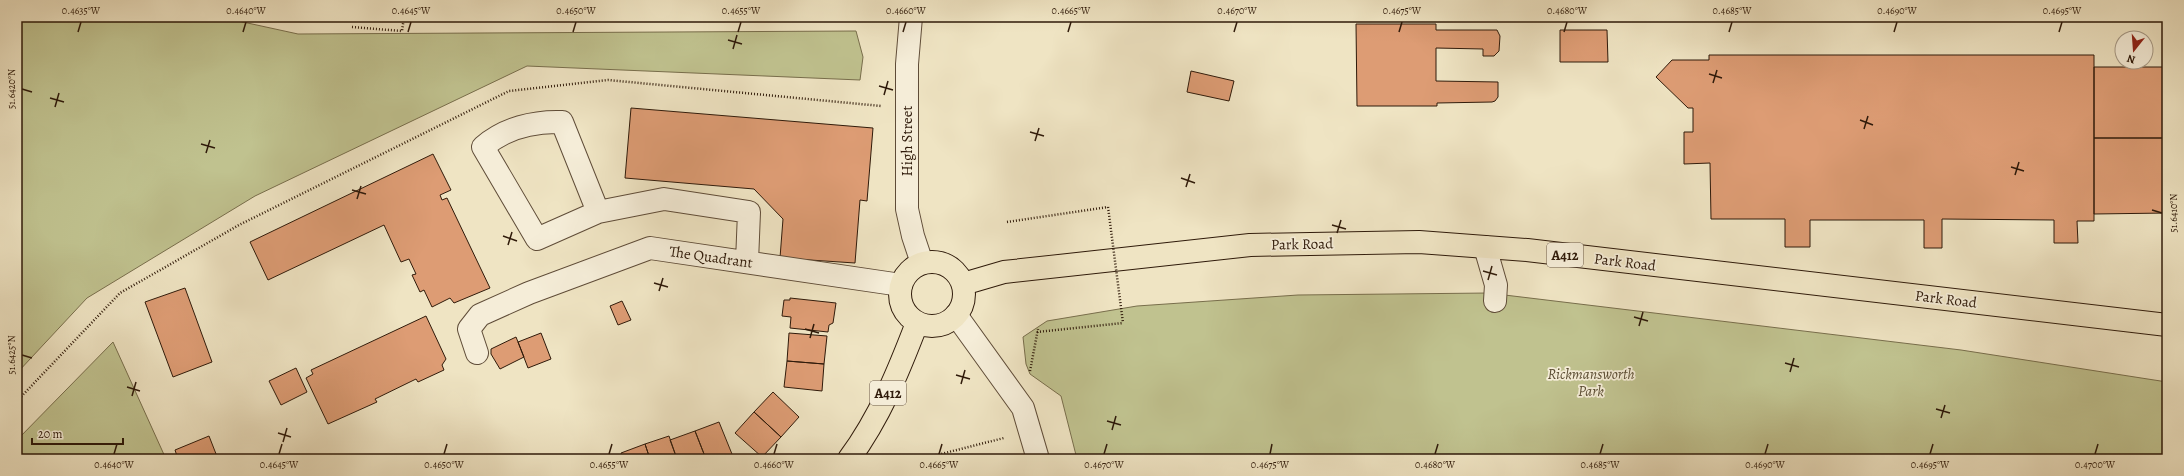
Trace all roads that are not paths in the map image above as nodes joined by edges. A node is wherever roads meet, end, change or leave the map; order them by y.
1 (911, 17) edge
2 (598, 212) junction
3 (1485, 247) junction
4 (747, 262) junction
5 (922, 263) junction
6 (963, 284) junction
7 (901, 285) junction
8 (1495, 301) dead end
9 (956, 315) junction
10 (917, 323) junction
11 (2167, 325) edge
12 (477, 353) dead end
13 (849, 459) edge
14 (1038, 459) edge

1 - 5 street, High Street
2 - 2 street
2 - 4 street
3 - 6 main road, Park Road / A412
3 - 8 street
3 - 11 main road, Park Road / A412
4 - 7 street, The Quadrant
4 - 12 street, The Quadrant
5 - 6 main road
5 - 7 main road
6 - 9 main road
7 - 10 main road
9 - 10 main road
9 - 14 street
10 - 13 main road, A412

